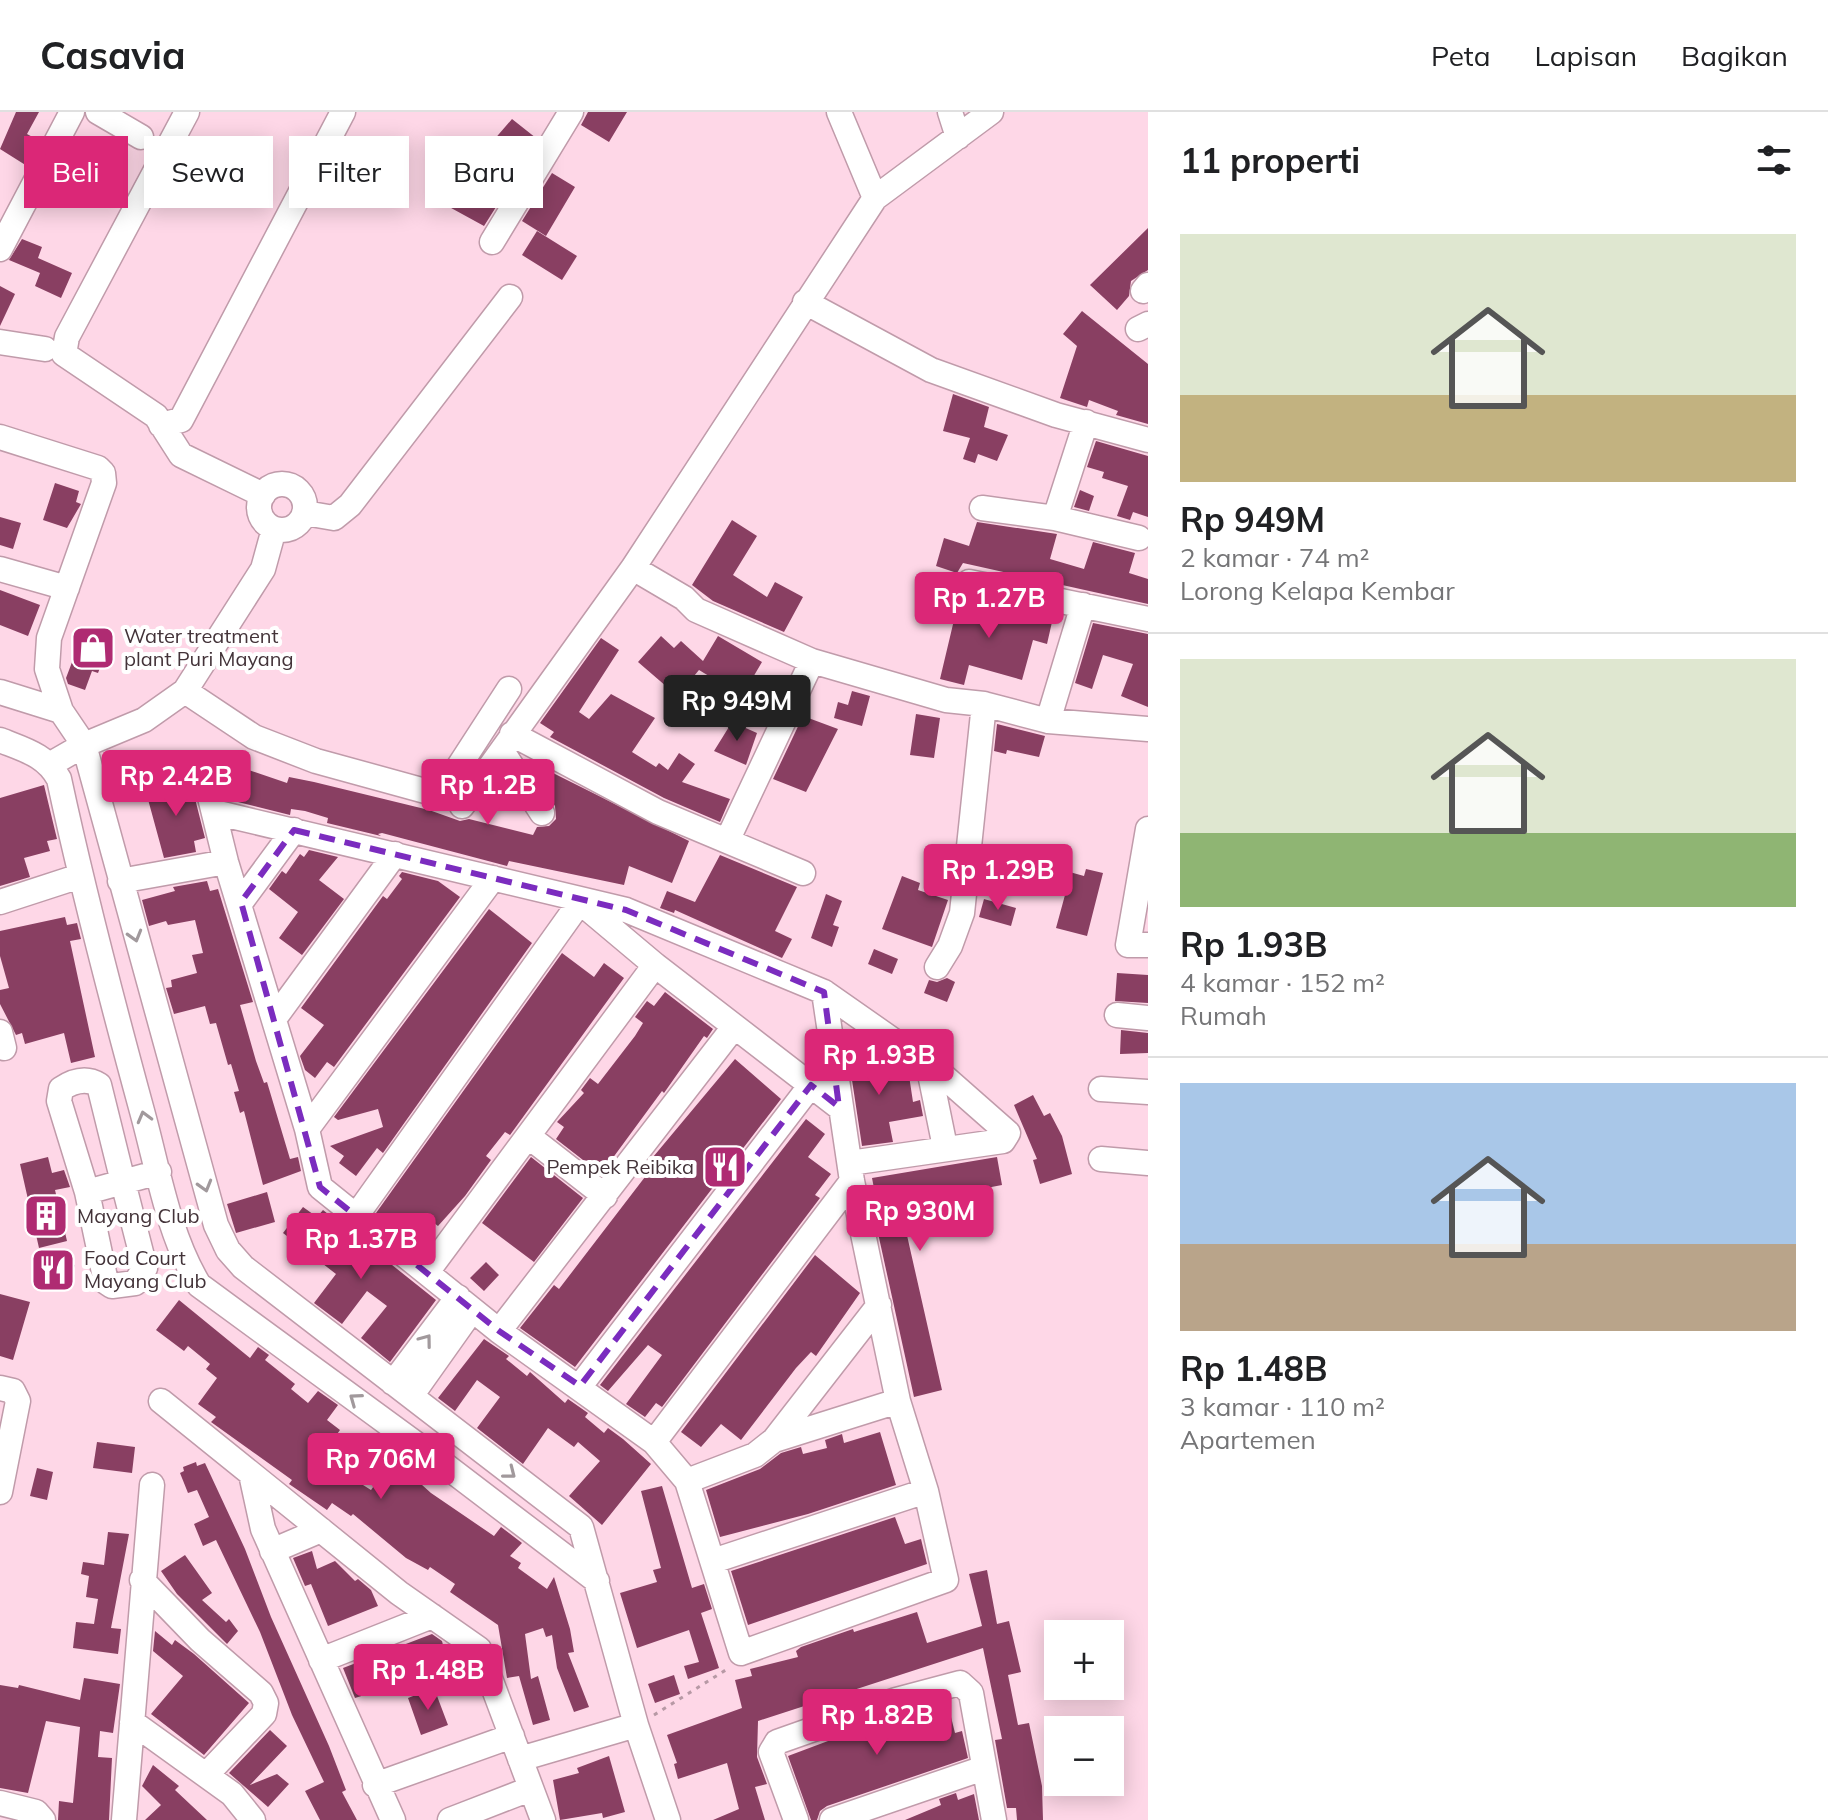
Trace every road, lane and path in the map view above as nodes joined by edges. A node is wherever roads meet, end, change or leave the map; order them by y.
1 (72, 112) edge
2 (98, 112) edge
3 (187, 112) edge
4 (343, 112) edge
5 (571, 112) edge
6 (839, 112) edge
7 (950, 112) edge
8 (991, 112) edge
9 (141, 137) dead end
10 (958, 137) junction
11 (875, 198) junction
12 (492, 242) dead end
13 (0, 249) edge
14 (510, 297) dead end
15 (805, 302) junction
16 (0, 342) edge
17 (45, 349) dead end
18 (1086, 422) junction
19 (161, 425) junction
20 (0, 437) edge
21 (1148, 440) edge
22 (263, 495) junction
23 (982, 508) dead end
24 (305, 513) junction
25 (1055, 518) junction
26 (274, 529) junction
27 (1139, 538) dead end
28 (633, 568) junction
29 (0, 569) edge
30 (969, 582) dead end
31 (67, 588) junction
32 (1083, 605) junction
33 (1148, 619) edge
34 (812, 661) junction
35 (509, 689) dead end
36 (185, 691) junction
37 (0, 692) edge
38 (984, 704) junction
39 (61, 711) junction
40 (1048, 721) junction
41 (1148, 729) edge
42 (0, 740) edge
43 (507, 742) junction
44 (84, 745) junction
45 (51, 764) junction
46 (204, 773) dead end
47 (462, 806) dead end
48 (214, 812) junction
49 (542, 813) dead end
50 (1148, 829) edge
51 (294, 830) junction
52 (728, 839) junction
53 (395, 854) junction
54 (226, 862) junction
55 (803, 873) dead end
56 (80, 876) junction
57 (493, 878) junction
58 (120, 881) junction
59 (0, 902) edge
60 (241, 902) junction
61 (580, 902) junction
62 (1148, 945) edge
63 (655, 965) junction
64 (937, 967) dead end
65 (824, 992) junction
66 (1117, 1015) dead end
67 (1148, 1018) edge
68 (274, 1019) junction
69 (734, 1027) junction
70 (928, 1064) junction
71 (811, 1085) junction
72 (1101, 1089) dead end
73 (1148, 1092) edge
74 (839, 1107) junction
75 (307, 1129) junction
76 (528, 1136) junction
77 (114, 1146) junction
78 (945, 1147) junction
79 (73, 1154) junction
80 (1101, 1159) dead end
81 (1148, 1163) edge
82 (159, 1172) junction
83 (851, 1172) junction
84 (123, 1182) junction
85 (87, 1192) junction
86 (605, 1196) junction
87 (356, 1216) junction
88 (249, 1272) junction
89 (427, 1272) junction
90 (224, 1303) junction
91 (465, 1303) junction
92 (879, 1305) junction
93 (499, 1331) junction
94 (580, 1386) junction
95 (0, 1388) edge
96 (402, 1390) junction
97 (161, 1401) dead end
98 (898, 1401) junction
99 (774, 1440) junction
100 (654, 1442) junction
101 (4, 1445) edge
102 (251, 1474) junction
103 (687, 1481) junction
104 (152, 1485) dead end
105 (926, 1491) junction
106 (0, 1492) edge
107 (321, 1530) junction
108 (272, 1551) junction
109 (713, 1561) junction
110 (142, 1580) junction
111 (597, 1581) junction
112 (432, 1616) junction
113 (741, 1653) junction
114 (321, 1660) junction
115 (132, 1722) junction
116 (636, 1725) junction
117 (516, 1747) junction
118 (984, 1768) junction
119 (207, 1774) junction
120 (375, 1785) junction
121 (530, 1789) junction
122 (0, 1803) edge
123 (43, 1820) edge
124 (124, 1820) edge
125 (253, 1820) edge
126 (393, 1820) edge
127 (450, 1820) edge
128 (543, 1820) edge
129 (668, 1820) edge
130 (796, 1820) edge
131 (832, 1820) edge
132 (994, 1820) edge

1 - 13 street
2 - 9 street
3 - 19 street
4 - 19 street
5 - 12 street
6 - 11 street
7 - 10 street
8 - 10 street
10 - 11 street
11 - 15 street
14 - 24 street
15 - 18 street
15 - 28 street
16 - 17 street
18 - 21 street
18 - 25 street
19 - 22 street
20 - 31 street
22 - 24 street
22 - 26 street
23 - 25 street
24 - 26 street
25 - 27 street
26 - 36 street
28 - 34 street
28 - 43 street
29 - 31 street
30 - 32 street
31 - 39 street
32 - 33 street
32 - 40 street
34 - 38 street
34 - 52 street
35 - 36 street
36 - 44 street
37 - 39 street
38 - 40 street
38 - 64 street
39 - 44 street
40 - 41 street
42 - 45 street
43 - 47 street
43 - 49 street
43 - 52 street
44 - 45 street
44 - 58 street
45 - 56 street
46 - 48 street
48 - 51 street
48 - 54 street
50 - 62 street
51 - 53 street
51 - 60 street
52 - 55 street
53 - 57 street
53 - 68 street
54 - 58 street
54 - 60 street
56 - 59 street
82 -> 56 street
57 - 61 street
57 - 75 street
58 -> 88 street
60 - 68 street
61 - 63 street
61 - 65 street
61 - 87 street
63 - 69 street
63 - 76 street
65 - 70 street
65 - 74 street
66 - 67 street
68 - 75 street
69 - 71 street
69 - 86 street
70 - 78 street
70 - 78 street
71 - 74 street
71 - 94 street
72 - 73 street
74 - 83 street
75 - 87 street
76 - 86 street
76 - 89 street
77 - 79 street
77 - 79 street
77 - 84 street
78 - 83 street
79 - 85 street
80 - 81 street
82 - 84 street
82 - 90 street
83 - 92 street
83 - 100 street
84 - 85 street
84 - 85 street
86 - 93 street
87 - 89 street
88 - 90 street
88 - 96 street
89 - 91 street
111 -> 90 street
91 - 93 street
91 - 96 street
92 - 98 street
92 - 99 street
93 - 94 street
94 - 100 street
95 - 101 street
96 -> 111 street
97 - 102 street
98 - 99 street
98 - 105 street
99 - 103 street
100 - 103 street
101 - 106 street
102 - 107 street
102 - 108 street
103 - 109 street
104 - 110 street
105 - 109 street
105 - 113 street
107 - 108 street
107 - 112 street
108 - 114 street
109 - 113 street
110 - 115 street
110 - 119 street
111 - 116 street
112 - 114 street
112 - 117 street
113 - 116 path
114 - 120 street
115 - 119 street
115 - 124 street
116 - 117 street
116 - 129 street
117 - 120 street
117 - 121 street
118 - 130 street
118 - 131 street
118 - 132 street
119 - 125 street
120 - 126 street
121 - 127 street
121 - 128 street
122 - 123 street

